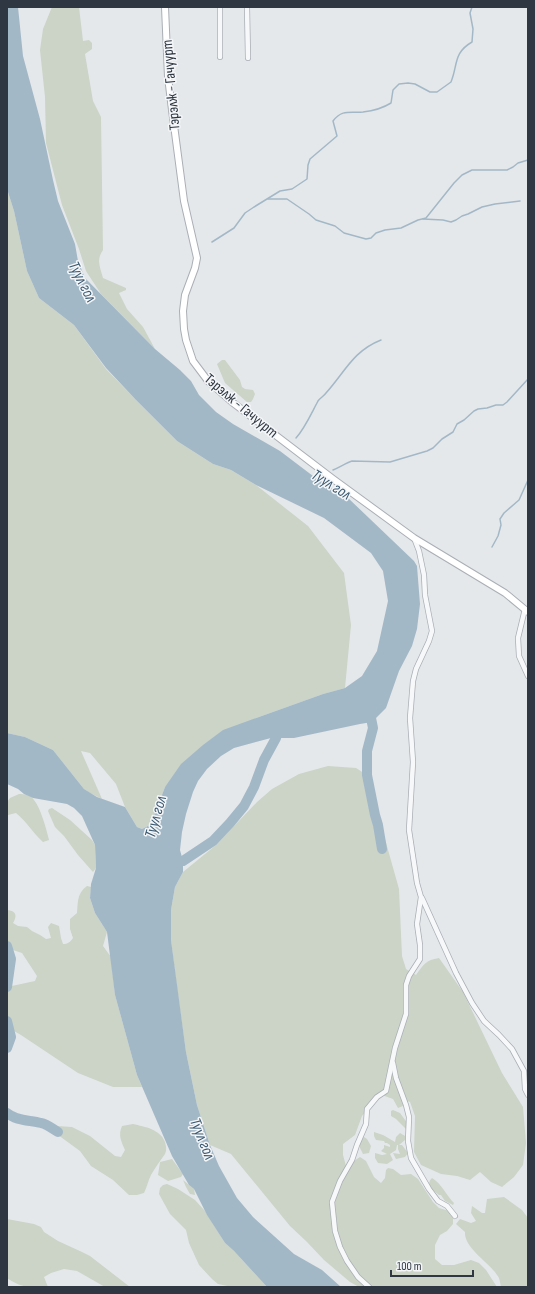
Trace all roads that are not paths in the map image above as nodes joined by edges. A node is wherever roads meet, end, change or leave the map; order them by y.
1 (166, 7) edge
2 (220, 7) edge
3 (247, 7) edge
4 (220, 57) dead end
5 (248, 58) dead end
6 (414, 538) junction
7 (526, 611) edge
8 (528, 676) edge
9 (421, 897) junction
10 (393, 1060) junction
11 (528, 1095) edge
12 (455, 1216) dead end
13 (369, 1287) edge

1 - 6 main road, Тэрэлж - Гачуурт
2 - 4 street
3 - 5 street
6 - 7 main road, Тэрэлж - Гачуурт
6 - 9 street
7 - 8 street
9 - 10 street
9 - 11 street
10 - 12 street
10 - 13 street

